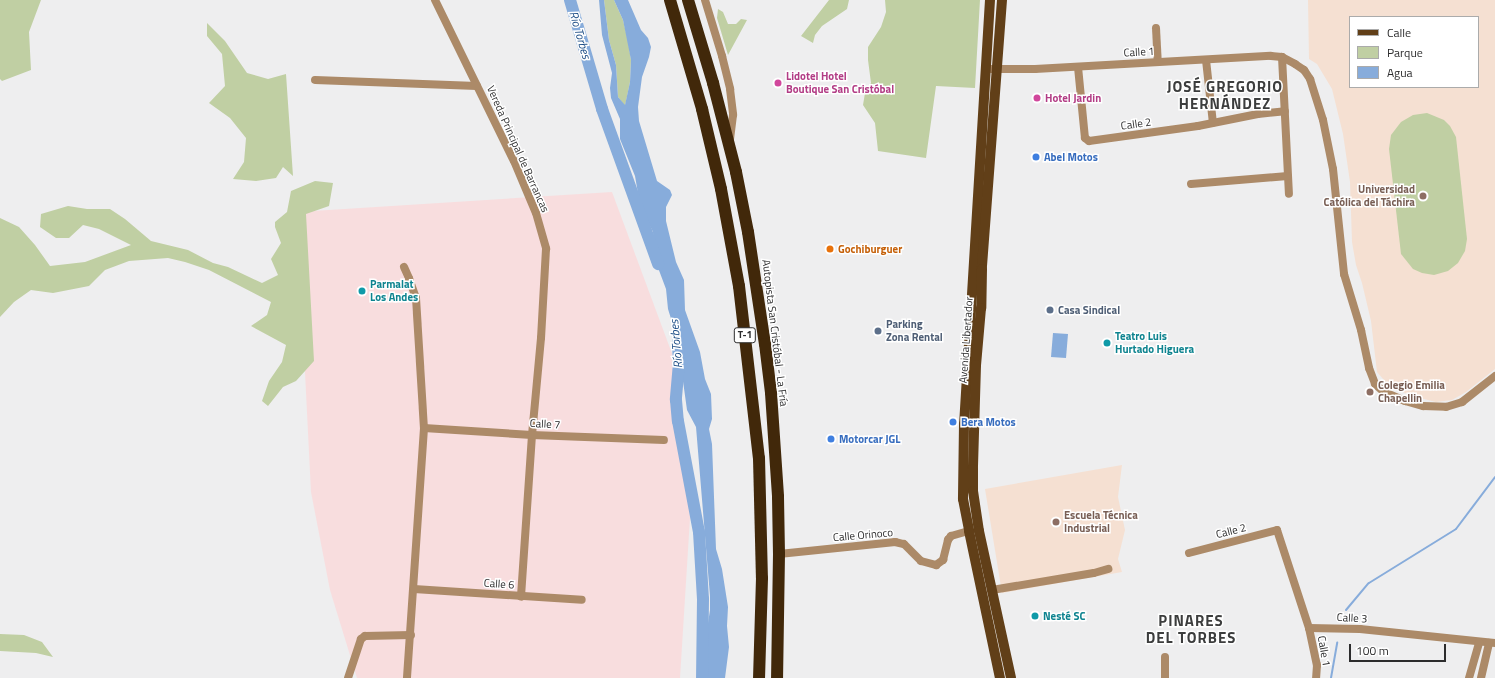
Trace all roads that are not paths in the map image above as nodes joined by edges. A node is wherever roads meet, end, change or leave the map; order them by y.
1 (435, 0) edge
2 (670, 0) edge
3 (688, 0) edge
4 (705, 0) edge
5 (990, 0) edge
6 (1002, 0) edge
7 (1156, 28) dead end
8 (1282, 57) junction
9 (1206, 60) junction
10 (1158, 62) junction
11 (1078, 67) junction
12 (985, 69) junction
13 (997, 70) junction
14 (315, 80) dead end
15 (477, 86) junction
16 (1285, 111) junction
17 (1213, 123) junction
18 (729, 145) junction
19 (1288, 176) junction
20 (1191, 184) dead end
21 (1289, 194) dead end
22 (404, 267) dead end
23 (1495, 376) edge
24 (424, 428) junction
25 (532, 435) junction
26 (664, 440) dead end
27 (968, 531) junction
28 (1189, 553) dead end
29 (779, 554) junction
30 (1108, 569) dead end
31 (414, 589) junction
32 (992, 590) junction
33 (521, 597) junction
34 (582, 600) dead end
35 (1309, 628) junction
36 (411, 635) junction
37 (1479, 642) junction
38 (1492, 643) edge
39 (1165, 657) dead end
40 (348, 678) edge
41 (407, 678) edge
42 (760, 678) edge
43 (777, 678) edge
44 (1000, 678) edge
45 (1012, 678) edge
46 (1165, 678) edge
47 (1316, 678) edge
48 (1469, 678) edge
49 (1481, 678) edge

1 - 15 street, Vereda Principal de Barrancas
2 - 42 highway, T-1
3 - 18 highway, Autopista San Cristóbal - La Fría / T-1
4 - 18 street
5 - 12 main road, Avenida Libertador
6 - 13 main road, Avenida Libertador
7 - 10 street
8 - 9 street, Calle 1
8 - 16 street
8 - 23 street
9 - 10 street, Calle 1
9 - 17 street
10 - 11 street, Calle 1
11 - 13 street, Calle 1
11 - 17 street, Calle 2
12 - 13 street, Calle 1
12 - 27 main road, Avenida Libertador
13 - 32 main road, Avenida Libertador
14 - 15 street
15 - 25 street, Vereda Principal de Barrancas
16 - 17 street, Calle 2
16 - 19 street
18 - 29 highway, Autopista San Cristóbal - La Fría / T-1
19 - 20 street
19 - 21 street
22 - 24 street
24 - 25 street, Calle 7
24 - 31 street
25 - 26 street, Calle 7
25 - 33 street, Vereda Principal de Barrancas
27 - 29 street, Calle Orinoco
27 - 44 main road, Avenida Libertador
28 - 35 street, Calle 2
29 - 43 highway, Autopista San Cristóbal - La Fría / T-1
30 - 32 street
31 - 33 street, Calle 6
31 - 36 street
32 - 45 main road, Avenida Libertador
33 - 34 street, Calle 6
35 - 37 street, Calle 3
35 - 47 street, Calle 1
36 - 40 street
36 - 41 street
37 - 38 street, Calle 3
37 - 48 street
38 - 49 street
39 - 46 street

